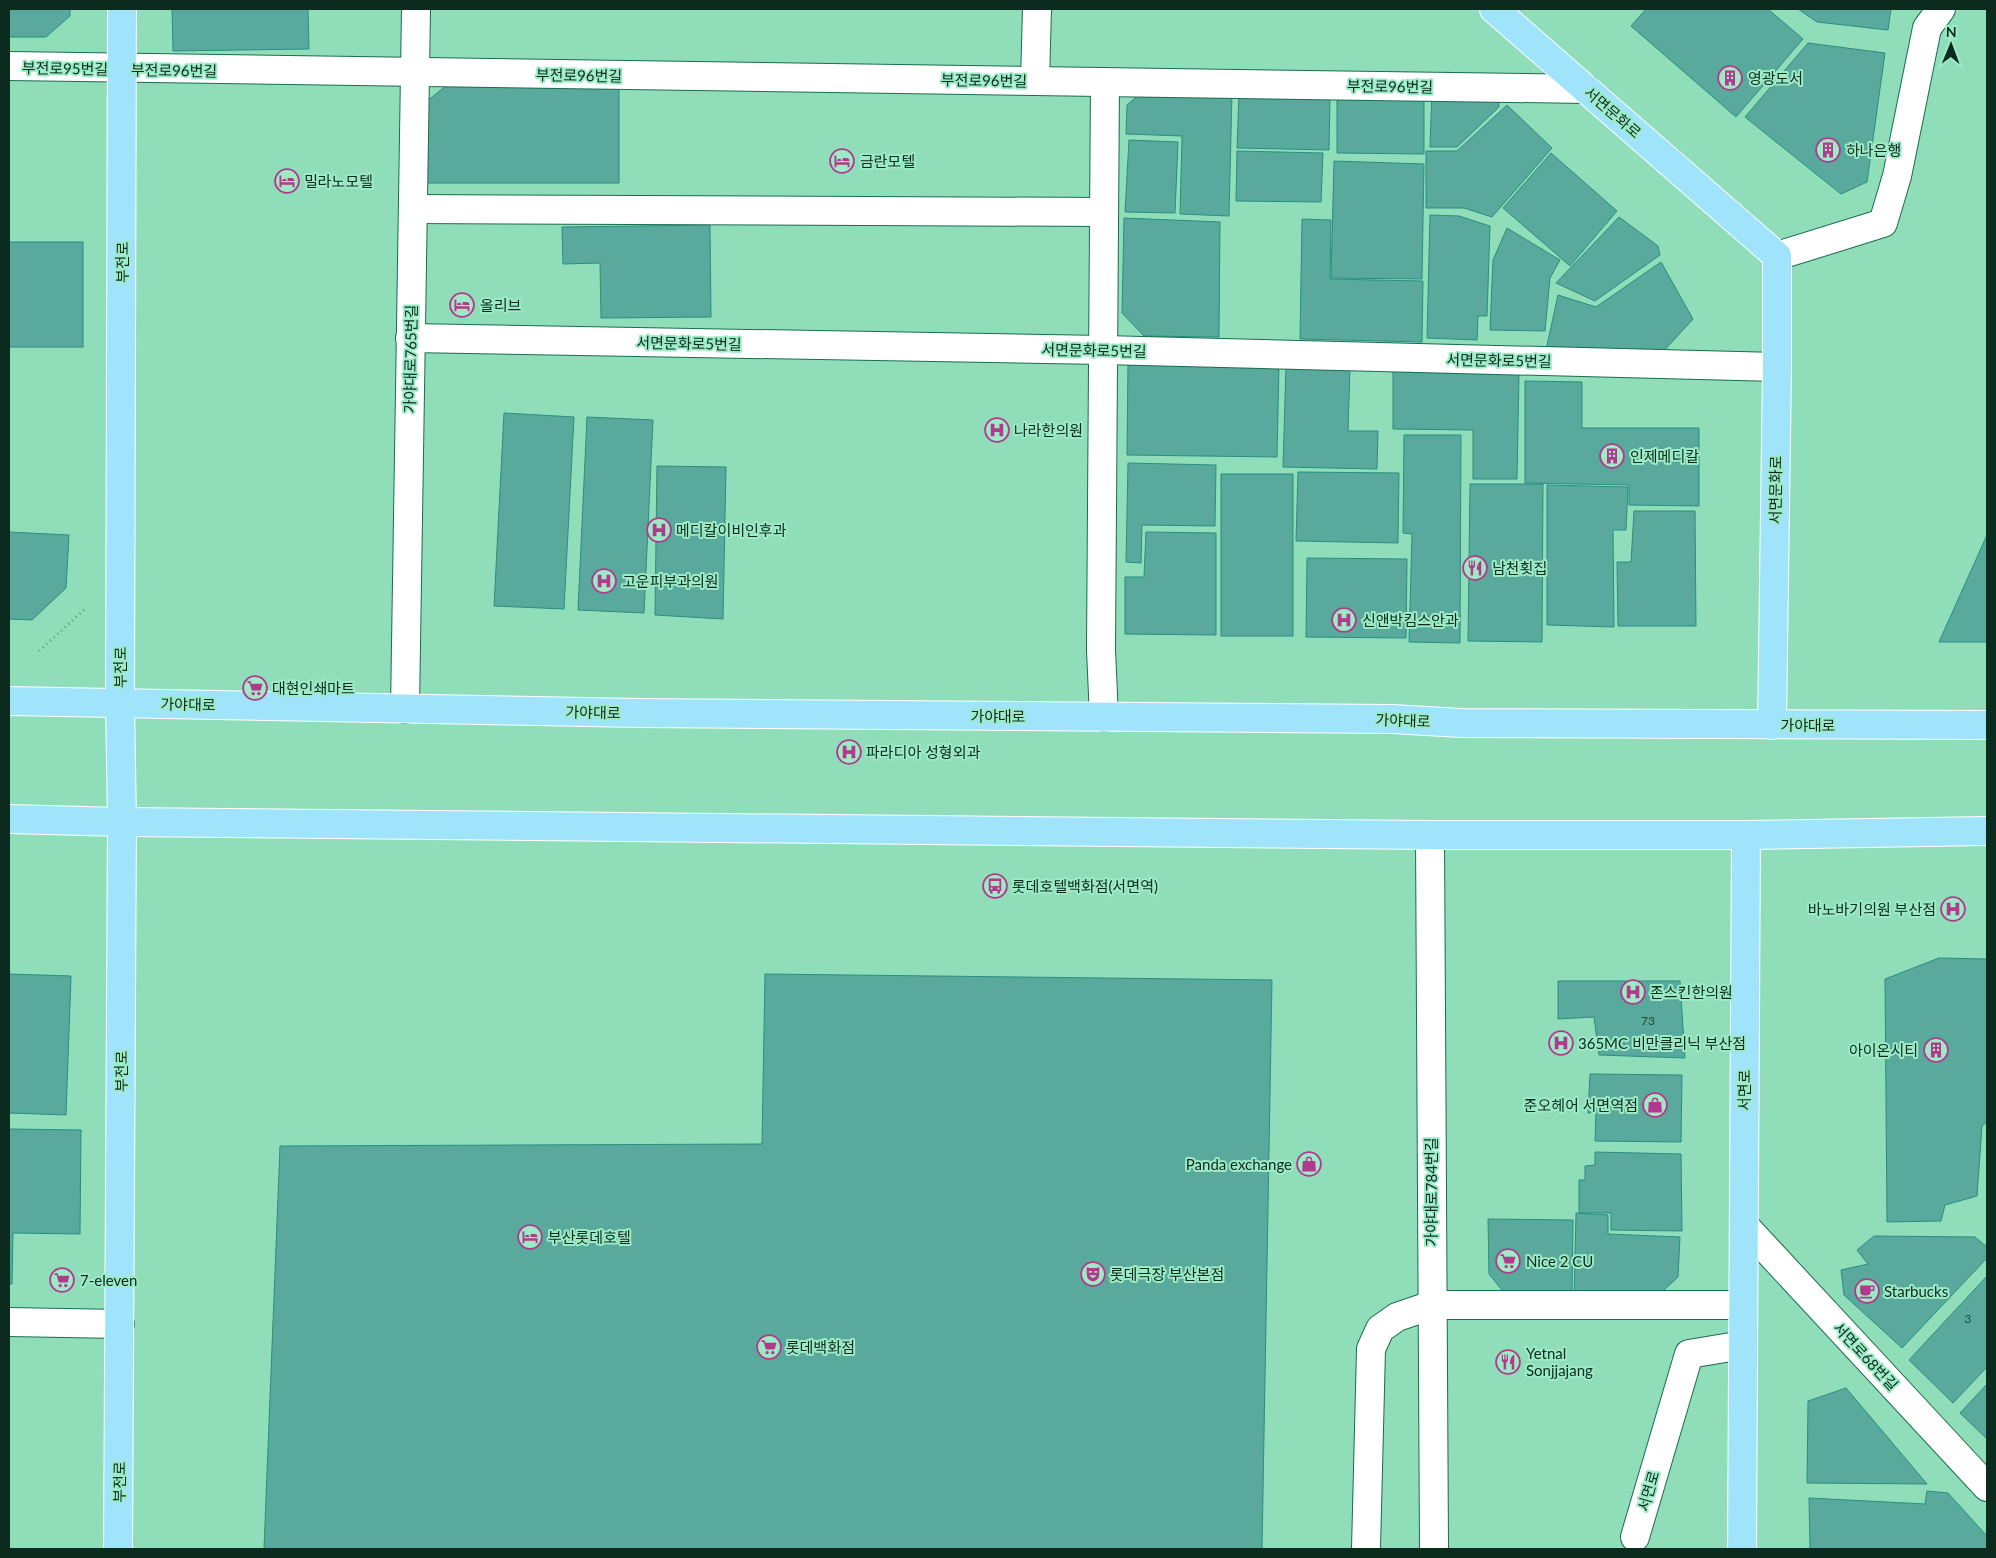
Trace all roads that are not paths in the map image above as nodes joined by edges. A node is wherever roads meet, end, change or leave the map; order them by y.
1 (122, 9) edge
2 (416, 9) edge
3 (1037, 9) edge
4 (1941, 9) edge
5 (1497, 10) edge
6 (9, 66) edge
7 (122, 69) junction
8 (415, 73) junction
9 (1035, 81) junction
10 (1105, 82) junction
11 (1586, 88) junction
12 (413, 209) junction
13 (1104, 212) junction
14 (1777, 256) junction
15 (410, 338) junction
16 (1103, 350) junction
17 (1778, 367) junction
18 (9, 701) edge
19 (120, 702) junction
20 (404, 709) junction
21 (1104, 717) junction
22 (1772, 725) junction
23 (1987, 725) edge
24 (9, 819) edge
25 (122, 822) junction
26 (1987, 831) edge
27 (1430, 835) junction
28 (1746, 835) junction
29 (1744, 1225) junction
30 (1432, 1305) junction
31 (1743, 1306) junction
32 (9, 1322) edge
33 (120, 1324) junction
34 (1743, 1345) junction
35 (1987, 1487) edge
36 (1635, 1536) dead end
37 (118, 1549) edge
38 (1366, 1549) edge
39 (1434, 1549) edge
40 (1742, 1549) edge

1 - 7 main road, 부전로
2 - 8 street, 가야대로765번길
3 - 9 street, 부전로96번길
4 - 14 street
5 - 11 main road, 서면문화로
6 - 7 street, 부전로95번길
7 - 8 street, 부전로96번길
7 - 19 main road, 부전로
8 - 9 street, 부전로96번길
8 - 12 street, 가야대로765번길
9 - 10 street, 부전로96번길
10 - 11 street, 부전로96번길
10 - 13 street
11 - 14 main road, 서면문화로
12 - 13 street
12 - 15 street, 가야대로765번길
13 - 16 street
14 - 17 main road, 서면문화로
15 - 16 street, 서면문화로5번길
15 - 20 street, 가야대로765번길
16 - 17 street, 서면문화로5번길
16 - 21 street
17 - 22 main road, 서면문화로
18 - 19 main road, 가야대로
19 - 20 main road, 가야대로
19 - 25 main road, 부전로
20 - 21 main road, 가야대로
21 - 22 main road, 가야대로
22 - 23 main road, 가야대로
24 - 25 main road
25 - 27 main road
25 - 33 main road, 부전로
26 - 28 main road
27 - 28 main road
27 - 30 street, 가야대로784번길
28 - 29 main road, 서면로
29 - 31 main road, 서면로
29 - 35 street, 서면로68번길
30 - 31 street
30 - 38 street
30 - 39 street, 가야대로784번길
31 - 34 main road, 서면로
32 - 33 street
33 - 37 main road, 부전로
34 - 36 street, 서면로
34 - 40 main road, 서면로

